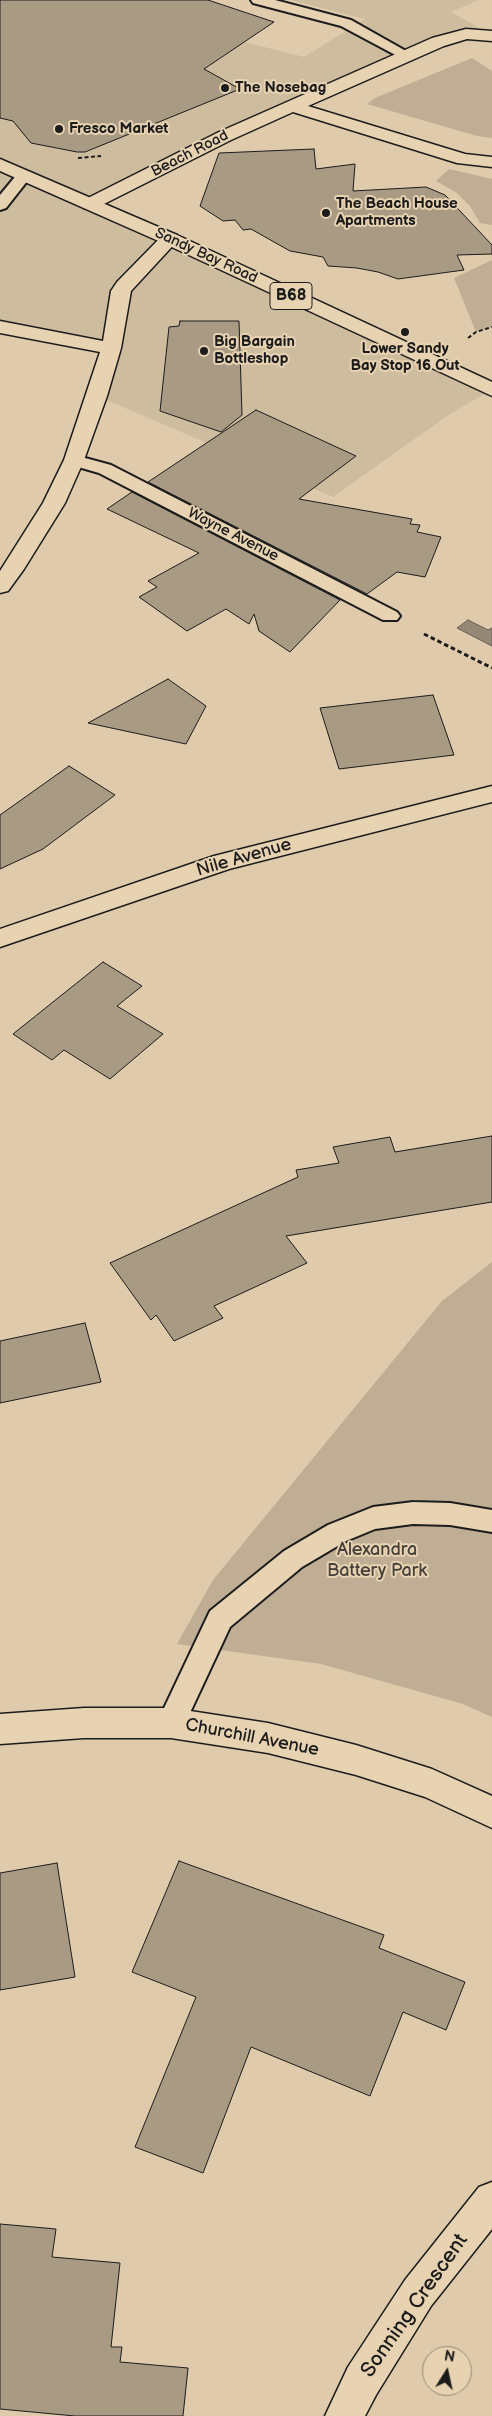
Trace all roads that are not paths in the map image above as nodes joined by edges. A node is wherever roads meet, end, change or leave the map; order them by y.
1 (258, 0) edge
2 (492, 36) edge
3 (406, 56) junction
4 (291, 106) junction
5 (492, 162) edge
6 (0, 164) edge
7 (24, 175) junction
8 (90, 204) junction
9 (0, 205) edge
10 (170, 239) junction
11 (0, 327) edge
12 (110, 348) junction
13 (492, 390) edge
14 (74, 460) junction
15 (0, 586) edge
16 (390, 616) road end
17 (492, 794) edge
18 (0, 938) edge
19 (492, 1521) edge
20 (171, 1723) junction
21 (0, 1729) edge
22 (492, 1813) edge
23 (492, 2200) edge
24 (344, 2416) edge

1 - 3 lane
2 - 3 street, Beach Road
3 - 4 street, Beach Road
4 - 5 street
4 - 8 street, Beach Road
6 - 7 street, Sandy Bay Road / B68
7 - 8 street, Sandy Bay Road / B68
7 - 9 lane
8 - 10 street, Sandy Bay Road / B68
10 - 12 street
10 - 13 street, Sandy Bay Road / B68
11 - 12 street
12 - 14 street
14 - 15 street
14 - 16 lane, Wayne Avenue
17 - 18 street, Nile Avenue
19 - 20 lane
20 - 21 street, Churchill Avenue
20 - 22 street, Churchill Avenue
23 - 24 street, Sonning Crescent

